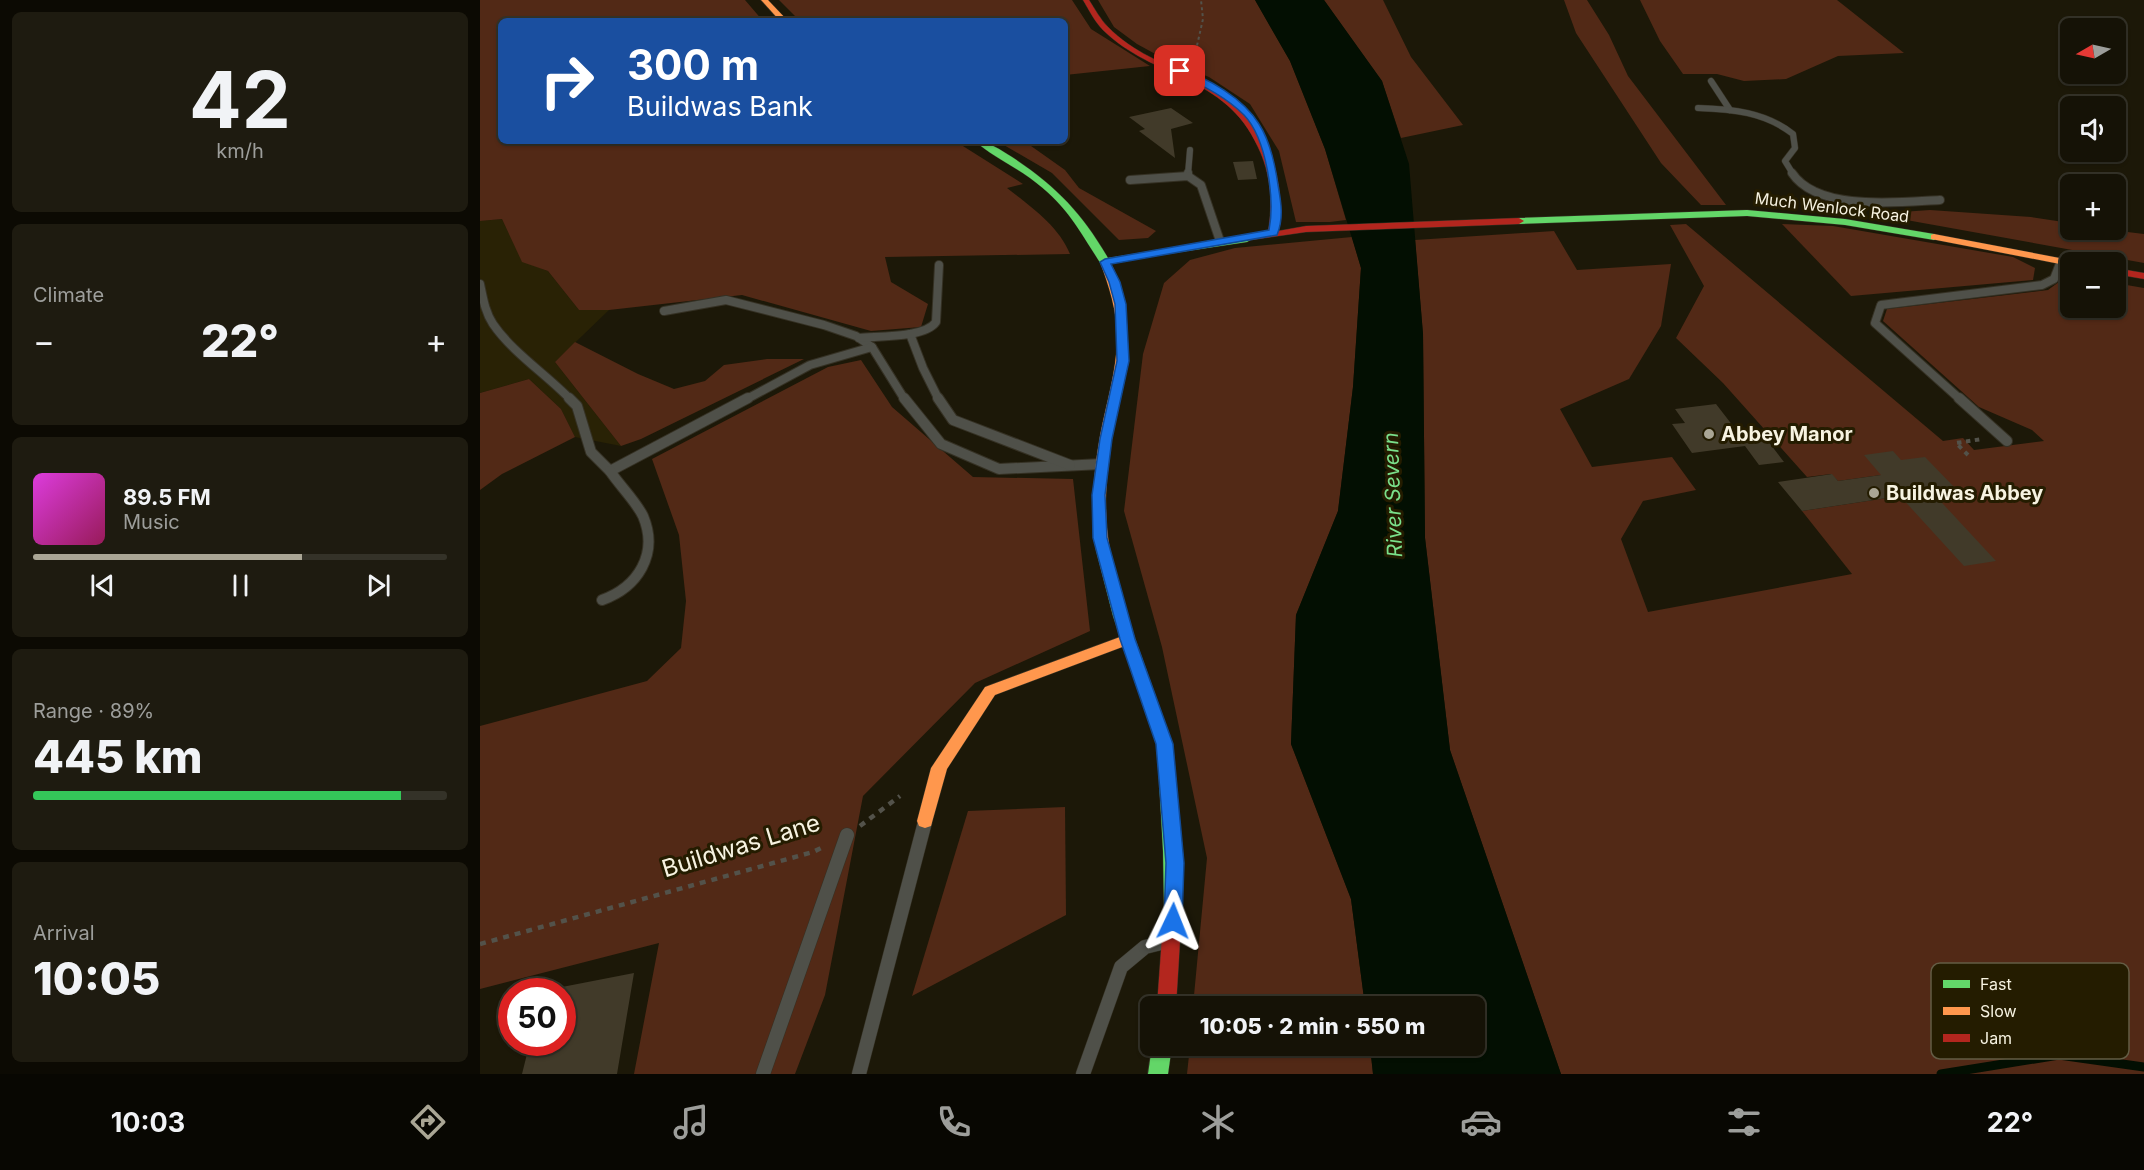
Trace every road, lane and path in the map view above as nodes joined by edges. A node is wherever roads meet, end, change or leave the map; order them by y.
1 (764, 0) edge
2 (1086, 0) edge
3 (1201, 0) edge
4 (781, 18) edge
5 (1163, 64) junction
6 (1711, 81) dead end
7 (1698, 108) dead end
8 (1730, 110) junction
9 (984, 144) edge
10 (1190, 150) dead end
11 (1188, 176) junction
12 (1130, 180) dead end
13 (1940, 200) dead end
14 (1273, 233) junction
15 (1220, 241) junction
16 (2060, 261) edge
17 (1105, 262) junction
18 (939, 265) dead end
19 (2060, 270) edge
20 (2126, 273) edge
21 (2144, 276) edge
22 (480, 284) edge
23 (664, 311) dead end
24 (910, 334) junction
25 (860, 338) junction
26 (872, 347) junction
27 (1974, 441) dead end
28 (2007, 441) dead end
29 (1968, 455) dead end
30 (1103, 464) junction
31 (1073, 466) junction
32 (610, 471) junction
33 (602, 600) dead end
34 (1128, 639) junction
35 (903, 795) dead end
36 (925, 821) joint
37 (847, 835) junction
38 (1172, 940) junction
39 (480, 944) edge
40 (1167, 996) edge
41 (1161, 1056) edge
42 (764, 1074) edge
43 (859, 1074) edge
44 (1083, 1074) edge
45 (1158, 1074) edge

1 - 4 main road
2 - 5 main road
3 - 5 path
5 - 14 main road
6 - 8 lane
7 - 8 lane
8 - 13 lane
9 - 17 main road
10 - 11 lane
11 - 12 lane
11 - 15 lane
14 - 15 main road, Much Wenlock Road
14 - 16 main road, Much Wenlock Road
15 - 17 main road, Much Wenlock Road
17 - 30 main road
18 - 24 lane
19 - 28 lane
20 - 21 main road
22 - 32 lane
23 - 25 lane
24 - 25 lane
24 - 31 lane
25 - 26 lane
26 - 31 lane
26 - 32 lane
27 - 29 path
30 - 31 lane
30 - 34 main road
32 - 33 lane
34 - 36 main road
34 - 38 main road
35 - 37 path, Buildwas Lane
36 - 43 lane
37 - 39 path, Buildwas Lane
37 - 42 lane
38 - 40 main road
38 - 44 lane
41 - 45 main road

